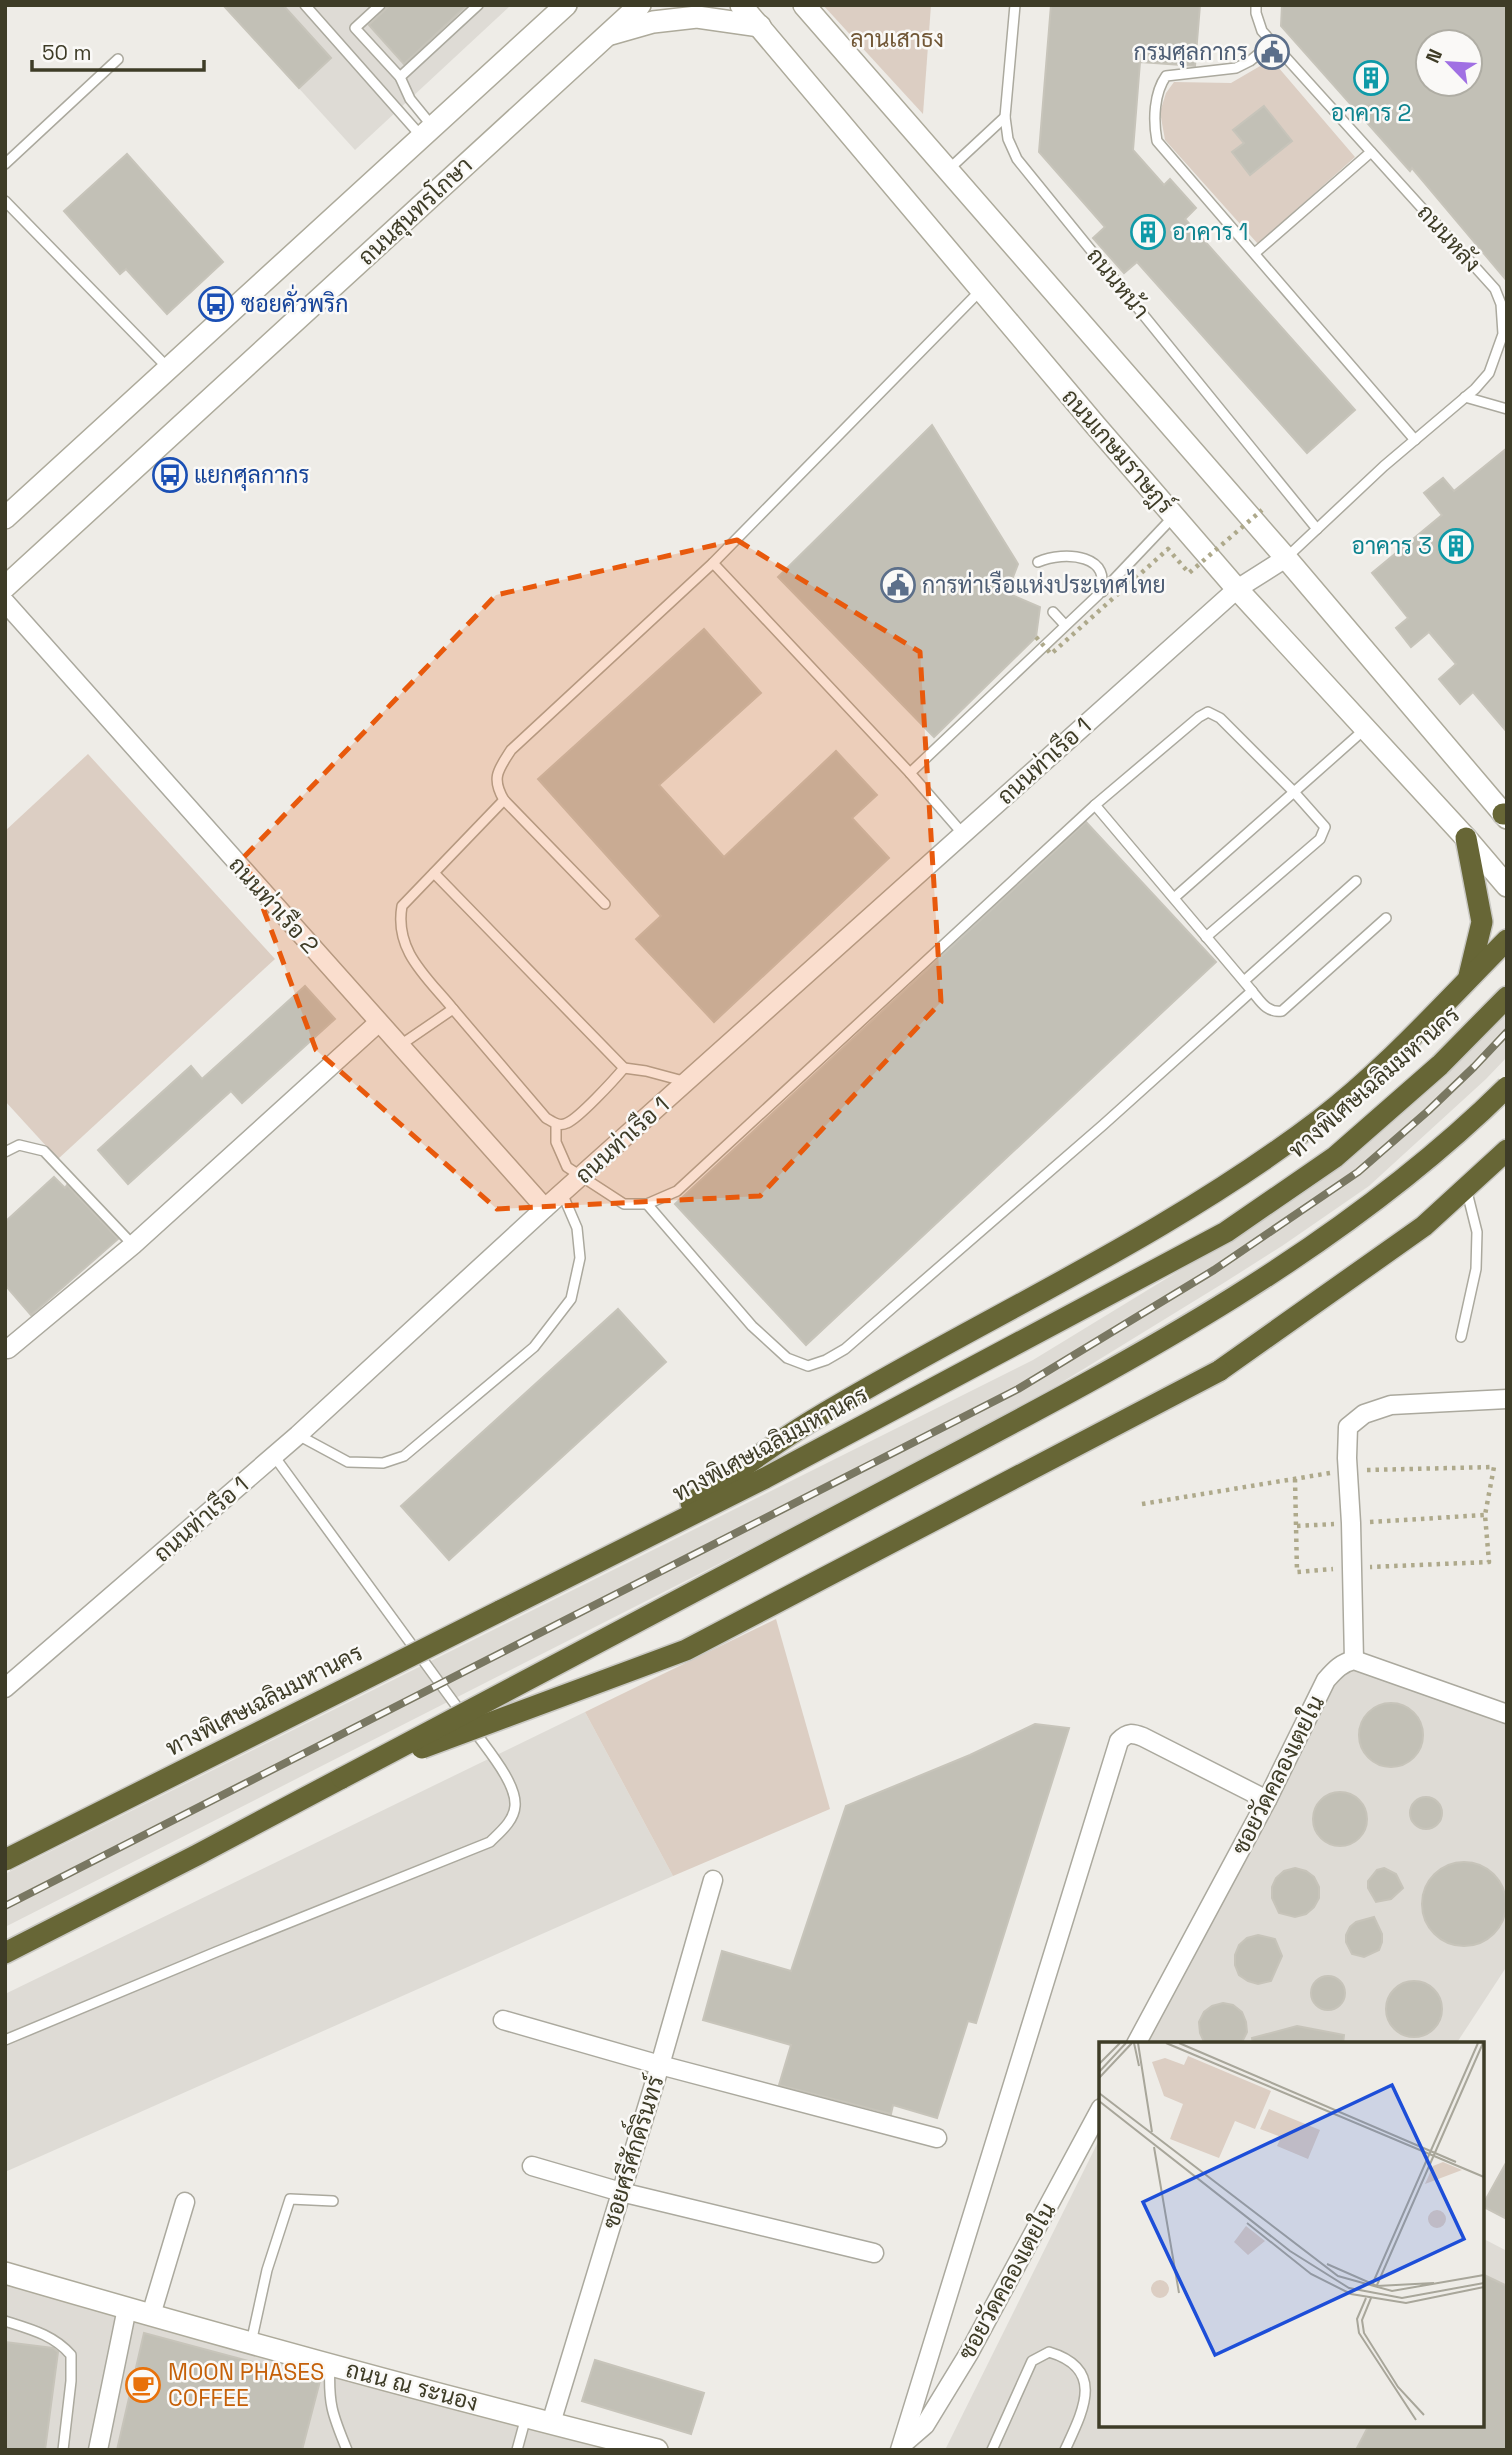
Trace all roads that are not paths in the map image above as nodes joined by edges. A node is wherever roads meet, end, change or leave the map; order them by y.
1 (305, 5) edge
2 (380, 5) edge
3 (478, 5) edge
4 (566, 5) edge
5 (640, 5) edge
6 (741, 5) edge
7 (804, 5) edge
8 (1015, 5) edge
9 (1256, 5) edge
10 (760, 26) junction
11 (606, 35) junction
12 (1273, 42) junction
13 (118, 58) dead end
14 (400, 77) junction
15 (1005, 117) junction
16 (427, 131) junction
17 (1371, 152) junction
18 (5, 164) edge
19 (948, 170) junction
20 (5, 201) edge
21 (1255, 253) junction
22 (981, 290) junction
23 (1504, 305) edge
24 (168, 368) junction
25 (1465, 397) junction
26 (1507, 409) edge
27 (1415, 440) junction
28 (1174, 516) junction
29 (5, 518) edge
30 (1317, 528) junction
31 (1286, 558) junction
32 (1038, 562) dead end
33 (713, 563) junction
34 (5, 587) edge
35 (1237, 589) junction
36 (1098, 595) junction
37 (5, 602) edge
38 (1053, 612) dead end
39 (1066, 625) junction
40 (1365, 729) junction
41 (910, 773) junction
42 (1294, 792) junction
43 (504, 800) junction
44 (1095, 806) junction
45 (1506, 815) edge
46 (963, 834) junction
47 (1466, 838) junction
48 (434, 873) junction
49 (1356, 881) dead end
50 (1507, 886) edge
51 (1174, 898) junction
52 (605, 904) dead end
53 (1386, 918) dead end
54 (1206, 937) junction
55 (1507, 940) edge
56 (1469, 978) junction
57 (1244, 981) junction
58 (1252, 991) junction
59 (1507, 997) edge
60 (453, 1009) junction
61 (378, 1023) junction
62 (399, 1046) junction
63 (624, 1068) junction
64 (687, 1082) junction
65 (1507, 1087) edge
66 (556, 1124) junction
67 (1507, 1150) edge
68 (5, 1152) edge
69 (581, 1176) junction
70 (1466, 1188) junction
71 (562, 1193) junction
72 (647, 1204) junction
73 (545, 1208) junction
74 (133, 1245) junction
75 (1461, 1337) dead end
76 (8, 1349) dead end
77 (1507, 1399) edge
78 (298, 1435) junction
79 (274, 1456) junction
80 (619, 1551) junction
81 (1354, 1660) junction
82 (5, 1688) edge
83 (1507, 1714) edge
84 (342, 1778) junction
85 (1267, 1800) junction
86 (5, 1860) edge
87 (713, 1880) dead end
88 (5, 1953) edge
89 (503, 2020) dead end
90 (5, 2040) edge
91 (1137, 2042) edge
92 (660, 2065) junction
93 (1099, 2112) edge
94 (937, 2138) dead end
95 (532, 2166) dead end
96 (621, 2192) junction
97 (333, 2201) dead end
98 (185, 2202) dead end
99 (874, 2253) dead end
100 (5, 2273) edge
101 (127, 2308) junction
102 (151, 2315) junction
103 (5, 2321) edge
104 (251, 2343) junction
105 (330, 2364) junction
106 (526, 2417) junction
107 (551, 2423) junction
108 (902, 2447) edge
109 (63, 2450) edge
110 (98, 2450) edge
111 (347, 2450) edge
112 (517, 2450) edge
113 (657, 2450) edge
114 (992, 2450) edge
115 (1065, 2450) edge

1 - 16 lane
2 - 14 lane
3 - 14 lane
4 - 16 street
5 - 11 street, ถนนสุนทรโกษา
6 - 10 street, ถนนเกษมราษฎร์
7 - 19 street
8 - 15 lane, ถนนหน้า
9 - 12 lane, ถนนหลัง
10 - 11 street
10 - 22 street, ถนนเกษมราษฎร์
11 - 34 street, ถนนสุนทรโกษา
12 - 17 lane, ถนนหลัง
12 - 21 lane
13 - 18 lane
14 - 16 lane
15 - 19 lane
15 - 30 lane, ถนนหน้า
16 - 24 street
17 - 21 lane
17 - 23 lane, ถนนหลัง
19 - 31 street
20 - 24 lane
21 - 27 lane
22 - 28 street, ถนนเกษมราษฎร์
22 - 33 lane
23 - 25 lane, ถนนหลัง
24 - 29 street
25 - 26 lane
25 - 27 lane, ถนนหลัง
27 - 30 lane, ถนนหลัง
28 - 35 street, ถนนเกษมราษฎร์
28 - 36 lane
30 - 31 lane, ถนนหลัง
31 - 35 street, ถนนท่าเรือ 1
31 - 45 street
32 - 36 lane
33 - 41 lane
33 - 43 lane
35 - 40 street, ถนนเกษมราษฎร์
35 - 46 street, ถนนท่าเรือ 1
36 - 39 lane
37 - 61 street, ถนนท่าเรือ 2
38 - 39 lane
39 - 41 lane
40 - 42 lane
40 - 47 street, ถนนเกษมราษฎร์
41 - 46 lane
42 - 44 lane
42 - 51 lane
42 - 54 lane
43 - 48 lane
43 - 52 lane
44 - 51 lane
44 - 72 lane
46 - 64 street, ถนนท่าเรือ 1
47 - 50 street, ถนนเกษมราษฎร์
47 - 56 highway
48 - 60 lane
48 - 63 lane
49 - 57 lane
51 - 54 lane
53 - 58 lane
54 - 57 lane
55 - 56 highway
56 - 80 highway
57 - 58 lane
58 - 72 lane
59 - 80 highway, ทางพิเศษเฉลิมมหานคร
60 - 62 lane
60 - 66 lane
61 - 62 street, ถนนท่าเรือ 2
61 - 74 street
62 - 73 street, ถนนท่าเรือ 2
63 - 64 lane
63 - 66 lane
64 - 69 street, ถนนท่าเรือ 1
65 - 84 highway, bridge
66 - 69 lane
67 - 70 highway
68 - 74 lane
69 - 71 street, ถนนท่าเรือ 1
69 - 72 lane
70 - 75 lane
70 - 84 highway, bridge
71 - 73 street, ถนนท่าเรือ 1
71 - 78 lane
73 - 78 street, ถนนท่าเรือ 1
74 - 76 street
77 - 81 street
78 - 79 street, ถนนท่าเรือ 1
79 - 82 street, ถนนท่าเรือ 1
79 - 90 lane
80 - 86 highway, ทางพิเศษเฉลิมมหานคร, bridge
81 - 83 street
81 - 85 street, ซอยวัดคลองเตยใน
84 - 88 highway
85 - 91 street, ซอยวัดคลองเตยใน
85 - 108 street
87 - 92 street, ซอยศรีศักดิ์รินทร์
89 - 92 street
92 - 94 street
92 - 96 street, ซอยศรีศักดิ์รินทร์
93 - 108 street, ซอยวัดคลองเตยใน
95 - 96 street
96 - 99 street
96 - 107 street, ซอยศรีศักดิ์รินทร์
97 - 104 lane
98 - 102 street
100 - 101 street, ถนน ณ ระนอง
101 - 102 street, ถนน ณ ระนอง
101 - 110 street
102 - 104 street, ถนน ณ ระนอง
103 - 109 lane
104 - 105 street, ถนน ณ ระนอง
105 - 106 street, ถนน ณ ระนอง
105 - 111 lane
106 - 107 street, ถนน ณ ระนอง
106 - 112 lane
107 - 113 street, ถนน ณ ระนอง
114 - 115 lane

